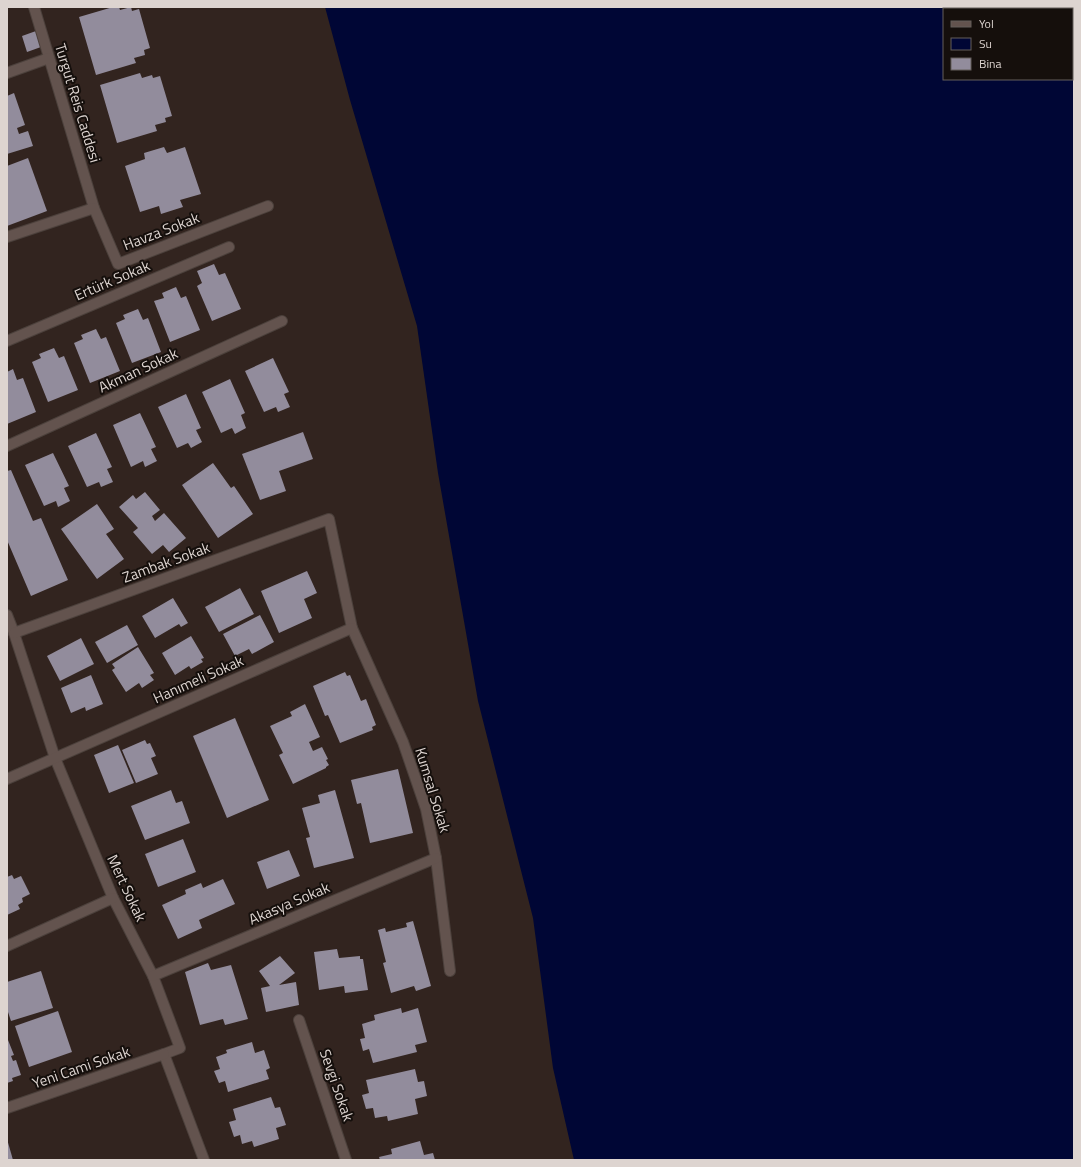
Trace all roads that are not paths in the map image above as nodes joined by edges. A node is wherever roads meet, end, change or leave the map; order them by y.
1 (34, 7) edge
2 (49, 58) junction
3 (7, 73) edge
4 (268, 206) dead end
5 (94, 208) junction
6 (7, 237) edge
7 (229, 247) dead end
8 (282, 321) dead end
9 (7, 341) edge
10 (7, 446) edge
11 (329, 519) joint
12 (7, 615) edge
13 (352, 628) junction
14 (14, 633) junction
15 (55, 758) junction
16 (7, 779) edge
17 (436, 858) junction
18 (113, 898) junction
19 (7, 946) edge
20 (450, 971) dead end
21 (153, 976) junction
22 (299, 1020) dead end
23 (164, 1054) junction
24 (7, 1108) edge
25 (204, 1160) edge
26 (346, 1160) edge

1 - 2 street, Turgut Reis Caddesi
2 - 3 street
2 - 5 street, Turgut Reis Caddesi
4 - 5 street, Havza Sokak
5 - 6 street
7 - 9 street, Ertürk Sokak
8 - 10 street, Akman Sokak
11 - 13 street, Kumsal Sokak
11 - 14 street, Zambak Sokak
12 - 14 street, Mert Sokak
13 - 15 street, Hanımeli Sokak
13 - 17 street, Kumsal Sokak
14 - 15 street, Mert Sokak
15 - 16 street, Hanımeli Sokak
15 - 18 street, Mert Sokak
17 - 20 street, Kumsal Sokak
17 - 21 street, Akasya Sokak
18 - 19 street
18 - 21 street, Mert Sokak
21 - 23 street, Mert Sokak
22 - 26 street, Sevgi Sokak
23 - 24 street, Yeni Cami Sokak
23 - 25 street

